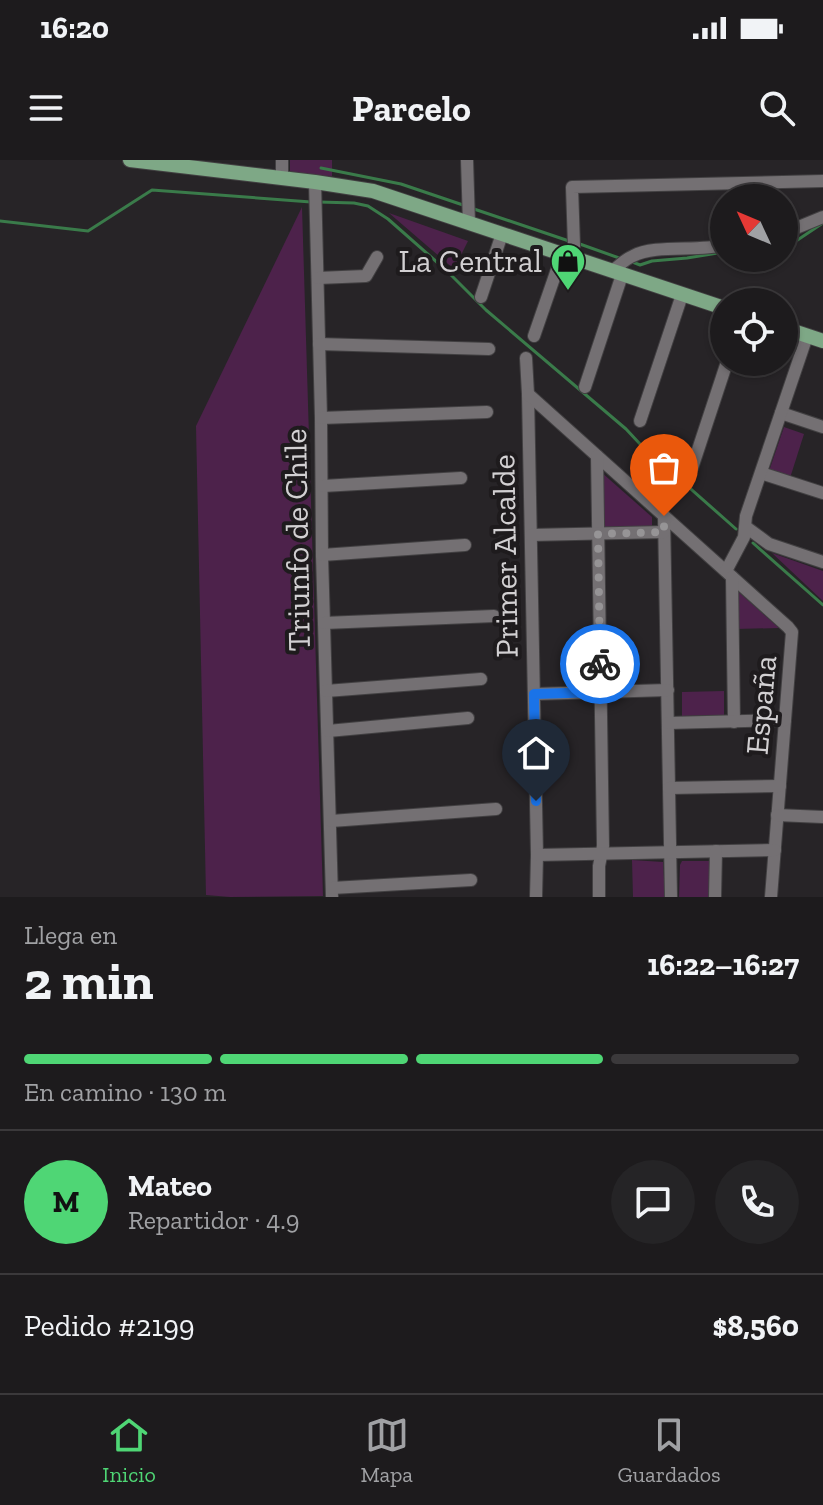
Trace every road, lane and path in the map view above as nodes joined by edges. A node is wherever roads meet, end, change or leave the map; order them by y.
1 (130, 160) edge
2 (282, 160) edge
3 (467, 160) edge
4 (282, 178) junction
5 (823, 181) edge
6 (315, 182) junction
7 (823, 217) edge
8 (468, 218) junction
9 (798, 227) edge
10 (502, 234) junction
11 (570, 249) junction
12 (710, 249) edge
13 (377, 257) dead end
14 (618, 270) junction
15 (318, 278) junction
16 (682, 295) junction
17 (481, 297) dead end
18 (710, 304) edge
19 (798, 333) edge
20 (534, 336) dead end
21 (807, 336) junction
22 (823, 341) edge
23 (319, 344) junction
24 (489, 349) dead end
25 (526, 358) dead end
26 (722, 376) edge
27 (585, 387) dead end
28 (528, 394) junction
29 (487, 412) dead end
30 (781, 413) junction
31 (321, 418) junction
32 (640, 421) dead end
33 (823, 427) edge
34 (597, 456) junction
35 (692, 468) dead end
36 (761, 473) junction
37 (461, 478) dead end
38 (323, 486) junction
39 (823, 493) edge
40 (664, 516) junction
41 (746, 527) junction
42 (664, 532) junction
43 (598, 534) junction
44 (531, 535) junction
45 (465, 545) dead end
46 (322, 555) junction
47 (823, 562) edge
48 (729, 574) junction
49 (494, 616) dead end
50 (324, 623) junction
51 (481, 679) dead end
52 (668, 690) junction
53 (326, 691) junction
54 (601, 692) junction
55 (534, 694) junction
56 (468, 718) dead end
57 (785, 720) junction
58 (734, 722) junction
59 (668, 723) junction
60 (328, 731) junction
61 (780, 786) junction
62 (669, 788) junction
63 (496, 809) dead end
64 (777, 815) junction
65 (823, 817) edge
66 (331, 821) junction
67 (775, 850) junction
68 (716, 851) junction
69 (671, 852) junction
70 (601, 854) junction
71 (537, 855) junction
72 (471, 880) dead end
73 (332, 892) edge
74 (536, 897) edge
75 (599, 897) edge
76 (671, 897) edge
77 (715, 897) edge
78 (771, 897) edge

1 - 4 main road
2 - 4 street
3 - 8 street
4 - 6 main road
5 - 11 street
6 - 8 main road
6 - 15 street, Triunfo de Chile
7 - 9 street
8 - 10 main road
10 - 11 main road
10 - 17 street
11 - 14 main road
11 - 20 street
12 - 14 street
13 - 15 street
14 - 16 main road
14 - 27 street
15 - 23 street, Triunfo de Chile
16 - 18 main road
16 - 32 street
19 - 21 main road
21 - 22 main road
21 - 30 street
23 - 24 street
23 - 31 street, Triunfo de Chile
25 - 28 street, Primer Alcalde
26 - 35 street
28 - 34 street, España
28 - 44 street, Primer Alcalde
29 - 31 street
30 - 33 street
30 - 36 street
31 - 38 street, Triunfo de Chile
34 - 40 street, España
34 - 43 street
36 - 39 street
36 - 41 street
37 - 38 street
38 - 46 street, Triunfo de Chile
40 - 42 street
40 - 48 street, España
41 - 47 street
41 - 48 street
42 - 43 street
42 - 52 street
43 - 44 street
43 - 54 street
44 - 55 street, Primer Alcalde
45 - 46 street
46 - 50 street, Triunfo de Chile
48 - 57 street, España
48 - 58 street
49 - 50 street
50 - 53 street, Triunfo de Chile
51 - 53 street
52 - 54 street
52 - 59 street
53 - 60 street, Triunfo de Chile
54 - 55 street
54 - 70 street
55 - 71 street, Primer Alcalde
56 - 60 street
57 - 58 street
57 - 61 street, España
58 - 59 street
59 - 62 street
60 - 66 street, Triunfo de Chile
61 - 62 street
61 - 64 street, España
62 - 69 street
63 - 66 street
64 - 65 street
64 - 67 street, España
66 - 73 street, Triunfo de Chile
67 - 68 street
67 - 78 street, España
68 - 69 street
68 - 77 street
69 - 70 street
69 - 76 street
70 - 71 street
70 - 75 street
71 - 74 street, Primer Alcalde
72 - 73 street

